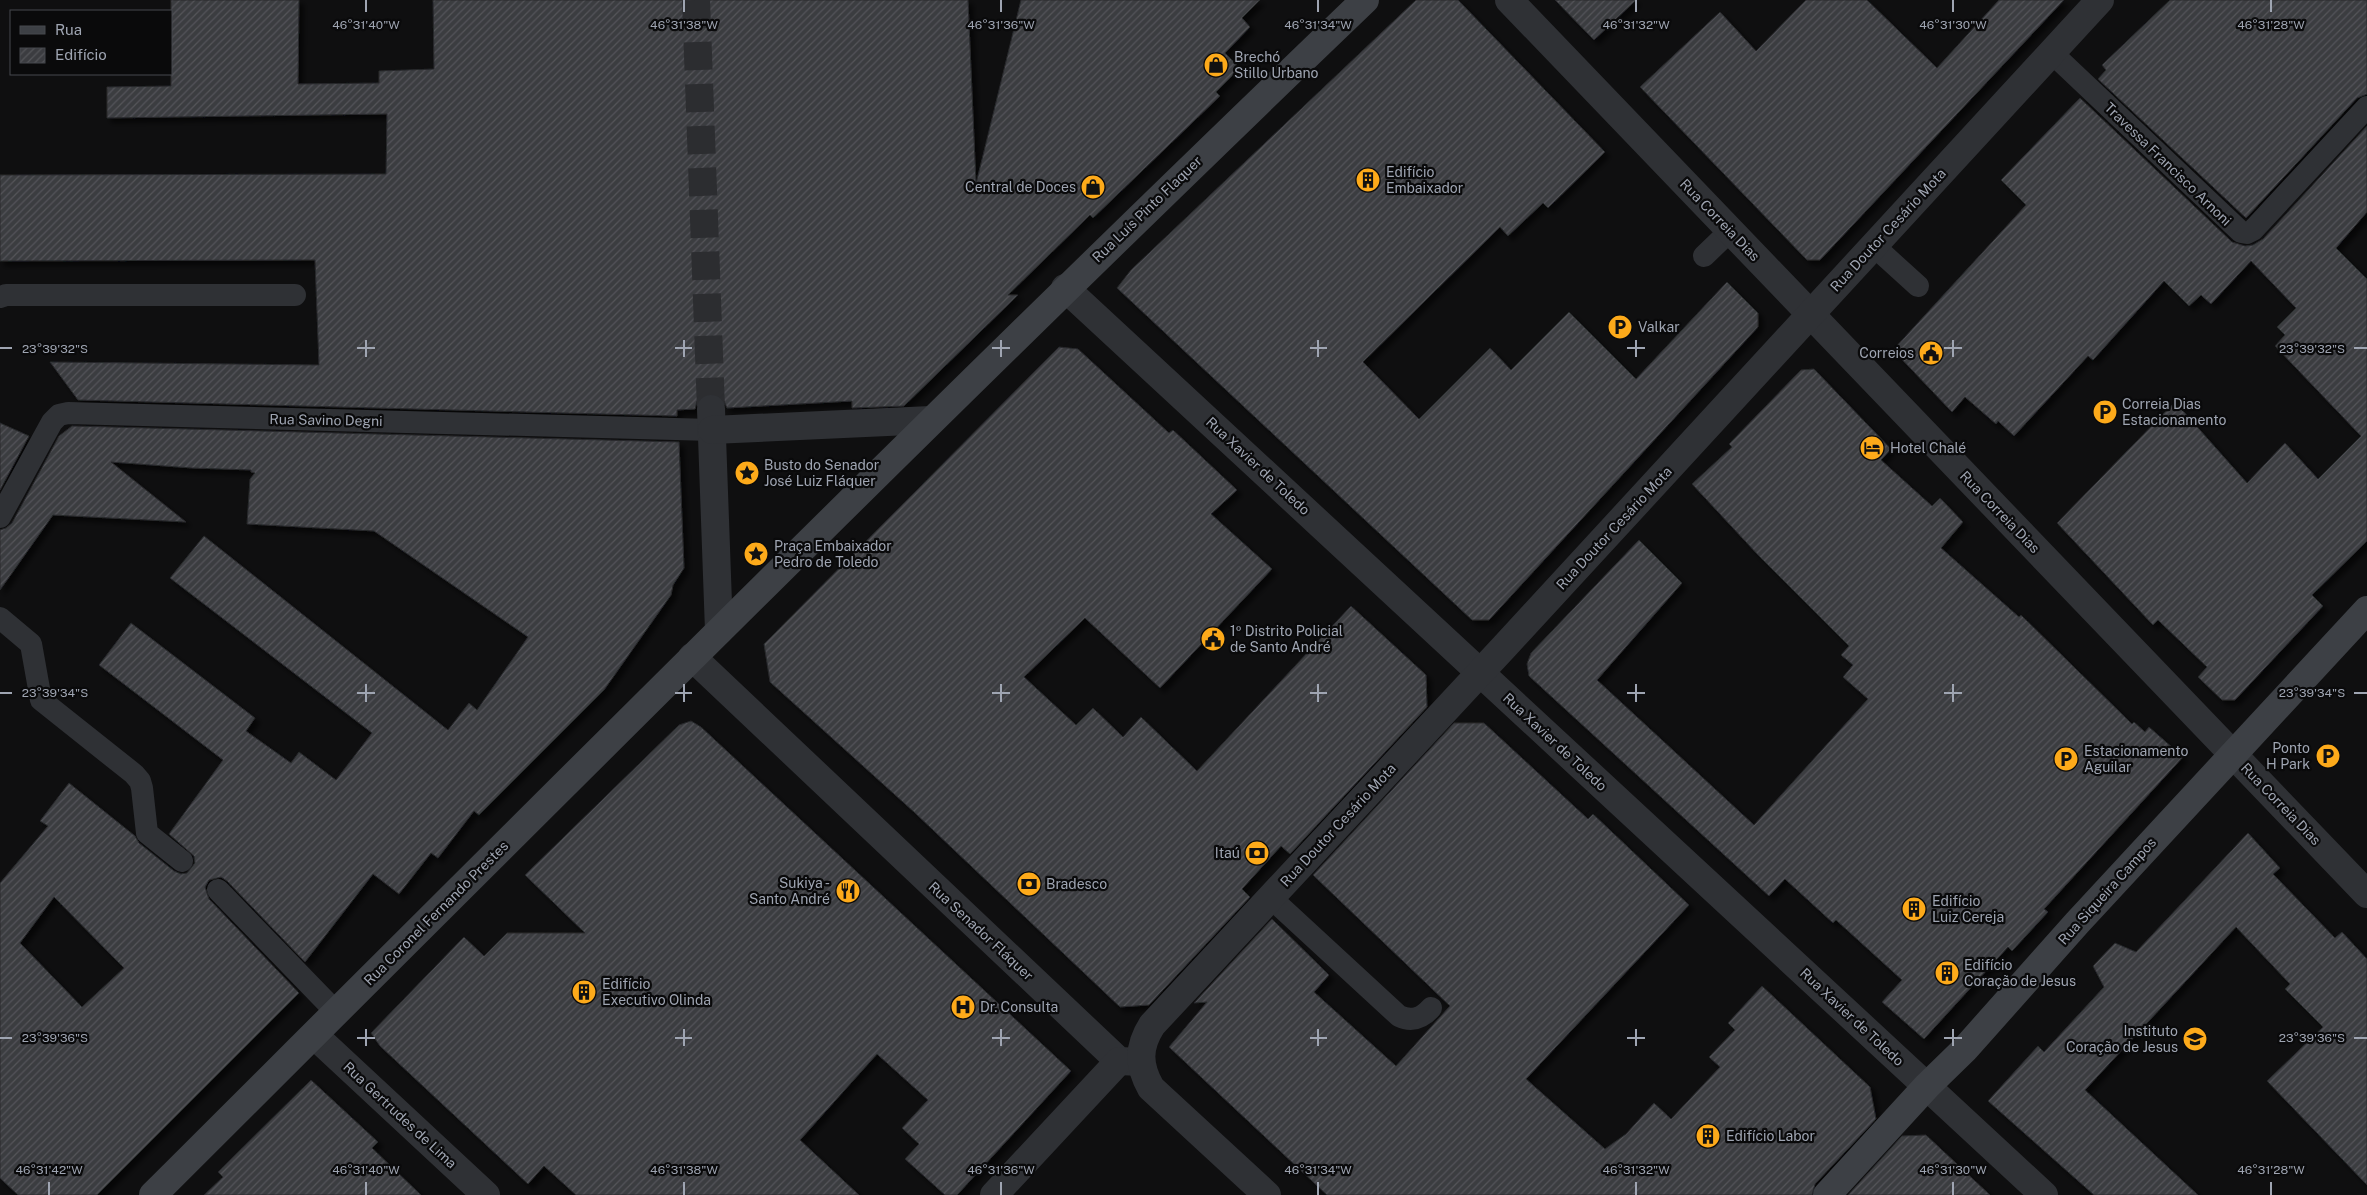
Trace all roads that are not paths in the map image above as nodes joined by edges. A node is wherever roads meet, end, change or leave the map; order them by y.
1 (1365, 0) edge
2 (1509, 0) edge
3 (2100, 0) edge
4 (2052, 53) junction
5 (2367, 107) edge
6 (1730, 231) junction
7 (1874, 246) junction
8 (1704, 256) dead end
9 (1918, 286) dead end
10 (1065, 288) junction
11 (295, 294) dead end
12 (0, 297) edge
13 (1810, 315) junction
14 (711, 419) junction
15 (931, 420) junction
16 (0, 517) edge
17 (2367, 610) edge
18 (0, 618) edge
19 (719, 631) junction
20 (692, 657) junction
21 (1480, 672) junction
22 (2233, 754) junction
23 (182, 862) dead end
24 (218, 890) dead end
25 (2367, 894) edge
26 (1270, 897) junction
27 (1431, 1008) dead end
28 (336, 1012) junction
29 (314, 1035) junction
30 (1130, 1061) junction
31 (1927, 1086) junction
32 (153, 1195) edge
33 (486, 1195) edge
34 (994, 1195) edge
35 (1267, 1195) edge
36 (1826, 1195) edge
37 (2044, 1195) edge

1 - 10 main road, Rua Luís Pinto Flaquer
2 - 6 street, Rua Correia Dias
3 - 4 street, Rua Doutor Cesário Mota
4 - 5 lane, Travessa Francisco Arnoni
4 - 7 street, Rua Doutor Cesário Mota
6 - 8 lane
6 - 13 street, Rua Correia Dias
7 - 9 lane
7 - 13 street, Rua Doutor Cesário Mota
10 - 15 main road, Rua Luís Pinto Flaquer
10 - 21 street, Rua Xavier de Toledo
11 - 12 lane
13 - 21 street, Rua Doutor Cesário Mota
13 - 22 street, Rua Correia Dias
14 - 15 street
14 - 16 lane, Rua Savino Degni
14 - 19 street
15 - 19 main road
17 - 22 main road, Rua Siqueira Campos
18 - 23 lane
19 - 20 main road, Rua Coronel Fernando Prestes
20 - 28 main road, Rua Coronel Fernando Prestes
20 - 30 street, Rua Senador Fláquer
21 - 26 street, Rua Doutor Cesário Mota
21 - 31 street, Rua Xavier de Toledo
22 - 25 street, Rua Correia Dias
22 - 31 main road, Rua Siqueira Campos
24 - 28 lane
26 - 27 lane
26 - 30 street, Rua Doutor Cesário Mota
28 - 29 main road, Rua Coronel Fernando Prestes
29 - 32 main road, Rua Coronel Fernando Prestes
29 - 33 street, Rua Gertrudes de Lima
30 - 34 street
30 - 35 street, Rua Senador Fláquer
31 - 36 main road, Rua Siqueira Campos
31 - 37 street, Rua Xavier de Toledo

